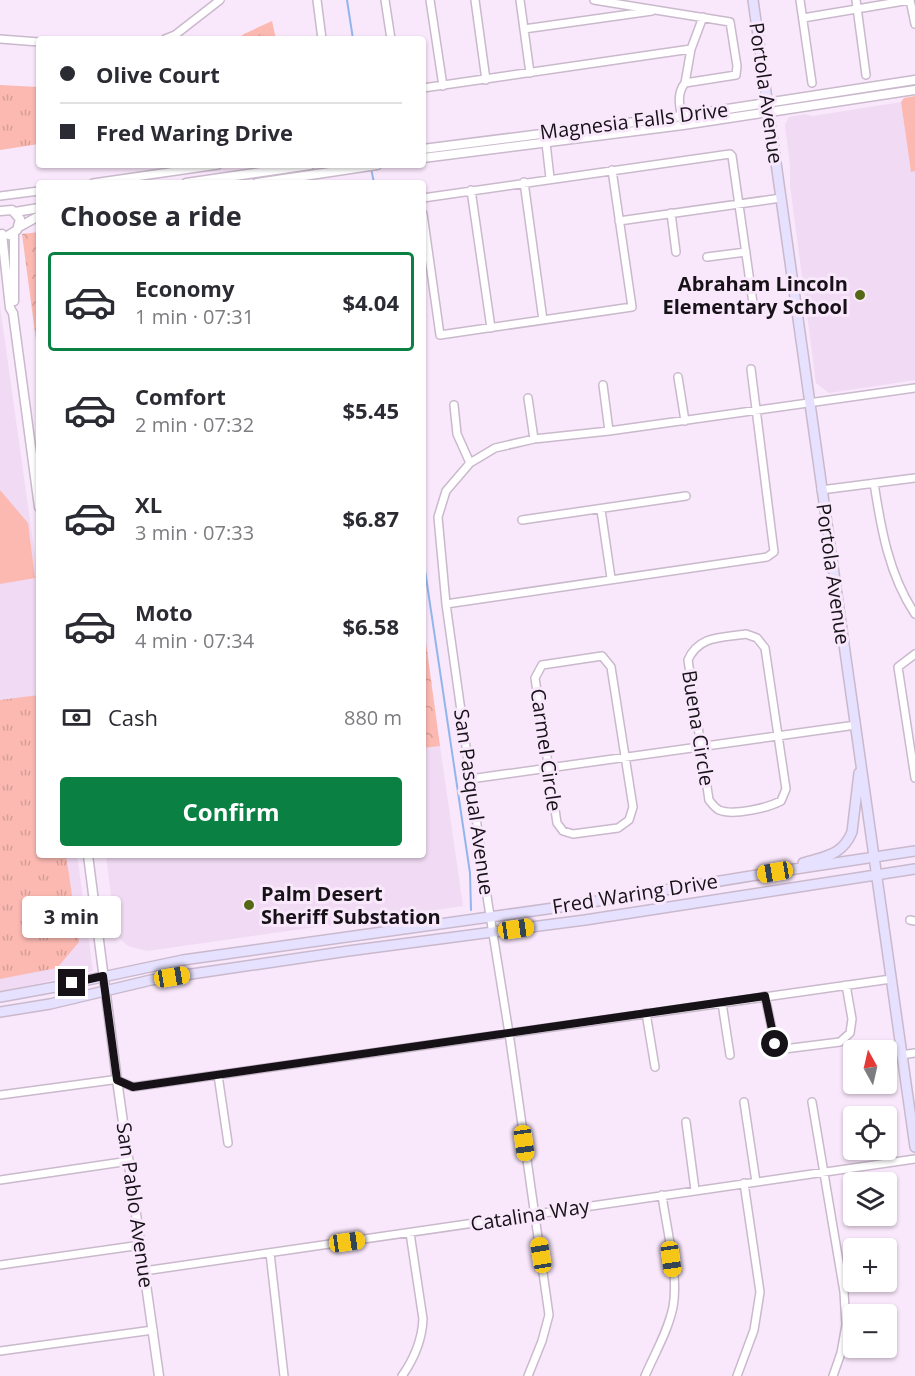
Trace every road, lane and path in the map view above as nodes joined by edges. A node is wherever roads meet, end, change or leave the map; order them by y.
1 (220, 0) edge
2 (317, 0) edge
3 (385, 0) edge
4 (430, 0) edge
5 (475, 0) edge
6 (520, 0) edge
7 (594, 0) edge
8 (753, 0) edge
9 (800, 0) edge
10 (856, 0) edge
11 (910, 0) edge
12 (661, 9) junction
13 (857, 9) junction
14 (703, 17) junction
15 (803, 18) junction
16 (915, 24) edge
17 (524, 29) junction
18 (172, 36) edge
19 (322, 36) edge
20 (391, 36) edge
21 (0, 39) edge
22 (36, 42) edge
23 (691, 49) junction
24 (530, 73) junction
25 (866, 75) dead end
26 (486, 80) junction
27 (915, 80) edge
28 (686, 83) junction
29 (812, 83) dead end
30 (443, 86) junction
31 (426, 88) edge
32 (915, 90) edge
33 (769, 108) junction
34 (682, 121) junction
35 (546, 143) junction
36 (426, 149) edge
37 (426, 158) edge
38 (197, 168) edge
39 (289, 168) edge
40 (326, 168) edge
41 (355, 168) edge
42 (612, 170) junction
43 (315, 175) junction
44 (550, 178) junction
45 (114, 180) edge
46 (207, 180) edge
47 (279, 180) edge
48 (524, 182) junction
49 (471, 190) junction
50 (36, 191) edge
51 (0, 196) edge
52 (426, 198) edge
53 (781, 198) junction
54 (739, 204) junction
55 (36, 208) edge
56 (0, 212) edge
57 (15, 212) junction
58 (671, 213) junction
59 (36, 218) edge
60 (620, 221) junction
61 (16, 230) junction
62 (1, 233) edge
63 (426, 235) edge
64 (676, 252) dead end
65 (746, 252) junction
66 (706, 257) dead end
67 (753, 303) dead end
68 (13, 313) junction
69 (543, 320) junction
70 (491, 328) junction
71 (751, 369) dead end
72 (678, 376) dead end
73 (603, 385) dead end
74 (915, 388) edge
75 (528, 398) dead end
76 (809, 402) junction
77 (454, 405) dead end
78 (756, 410) junction
79 (685, 421) junction
80 (609, 431) junction
81 (534, 439) junction
82 (470, 463) junction
83 (36, 469) edge
84 (915, 478) edge
85 (874, 483) junction
86 (821, 490) junction
87 (686, 496) dead end
88 (601, 510) junction
89 (522, 520) dead end
90 (611, 579) junction
91 (446, 604) junction
92 (915, 614) edge
93 (915, 654) edge
94 (856, 725) junction
95 (778, 737) junction
96 (701, 747) junction
97 (625, 757) junction
98 (860, 759) junction
99 (547, 768) junction
100 (915, 778) edge
101 (470, 779) junction
102 (915, 851) edge
103 (874, 857) junction
104 (88, 858) edge
105 (915, 869) edge
106 (775, 872) junction
107 (877, 875) junction
108 (490, 916) junction
109 (493, 932) junction
110 (103, 976) junction
111 (891, 979) junction
112 (846, 985) junction
113 (105, 991) junction
114 (765, 996) junction
115 (0, 997) edge
116 (722, 1003) junction
117 (0, 1012) edge
118 (646, 1013) junction
119 (509, 1033) junction
120 (915, 1053) edge
121 (730, 1055) dead end
122 (901, 1055) junction
123 (655, 1067) dead end
124 (218, 1075) junction
125 (117, 1080) junction
126 (0, 1095) edge
127 (744, 1102) dead end
128 (812, 1102) dead end
129 (686, 1122) dead end
130 (228, 1143) dead end
131 (915, 1148) edge
132 (915, 1159) edge
133 (129, 1161) junction
134 (825, 1172) junction
135 (0, 1180) edge
136 (756, 1182) junction
137 (744, 1184) junction
138 (695, 1190) junction
139 (662, 1195) junction
140 (534, 1214) junction
141 (410, 1233) junction
142 (141, 1245) junction
143 (270, 1253) junction
144 (0, 1265) edge
145 (144, 1271) junction
146 (153, 1330) junction
147 (0, 1351) edge
148 (159, 1376) edge
149 (284, 1376) edge
150 (402, 1376) edge
151 (528, 1376) edge
152 (645, 1376) edge
153 (737, 1376) edge
154 (833, 1376) edge

1 - 18 street
2 - 19 street
3 - 20 street
4 - 30 street
5 - 26 street
6 - 17 street
7 - 12 street
8 - 33 main road, Portola Avenue
9 - 15 street
10 - 13 street
11 - 13 street
11 - 16 street
12 - 14 street
12 - 17 street
13 - 15 street
13 - 25 street
14 - 23 street
14 - 28 street
15 - 29 street
17 - 24 street
21 - 22 street
23 - 24 street
23 - 28 street
24 - 26 street
26 - 30 street
27 - 33 street, Magnesia Falls Drive
28 - 34 street
30 - 31 street
32 - 33 street, Magnesia Falls Drive
33 - 34 street, Magnesia Falls Drive
33 - 53 main road, Portola Avenue
34 - 35 street, Magnesia Falls Drive
34 - 36 street, Magnesia Falls Drive
35 - 37 street, Magnesia Falls Drive
35 - 44 street
38 - 45 street
39 - 46 street
40 - 43 street
41 - 43 street
42 - 44 street
42 - 54 street
42 - 60 street
43 - 47 street
44 - 48 street
48 - 49 street
48 - 69 street
49 - 52 street
49 - 70 street
50 - 51 street
53 - 54 street
53 - 76 main road, Portola Avenue
54 - 58 street
54 - 65 street
55 - 57 street
56 - 57 street
57 - 61 street
58 - 60 street
58 - 64 street
59 - 61 street
60 - 69 street
61 - 62 street
61 - 68 street
62 - 68 street
63 - 70 street
65 - 66 street
65 - 67 street
68 - 83 street
69 - 70 street
71 - 78 street
72 - 79 street
73 - 80 street
74 - 76 street, San Pasqual Avenue
75 - 81 street
76 - 78 street, San Pasqual Avenue
76 - 86 main road, Portola Avenue
77 - 82 street
78 - 79 street, San Pasqual Avenue
78 - 90 street
79 - 80 street, San Pasqual Avenue
80 - 81 street, San Pasqual Avenue
81 - 82 street, San Pasqual Avenue
82 - 91 street, San Pasqual Avenue
84 - 85 street
85 - 86 street
85 - 92 street
86 - 94 main road, Portola Avenue
87 - 88 street
88 - 89 street
88 - 90 street
90 - 91 street
91 - 101 street, San Pasqual Avenue
93 - 100 street
94 - 95 street
94 - 98 main road, Portola Avenue
95 - 96 street
95 - 96 street, Buena Circle
95 - 96 street, Buena Circle
96 - 97 street
97 - 99 street
97 - 99 street, Carmel Circle
97 - 99 street, Carmel Circle
98 - 103 main road, Portola Avenue
98 - 106 main road
99 - 101 street
101 - 108 street, San Pasqual Avenue
102 - 103 main road, Fred Waring Drive
103 - 106 main road, Fred Waring Drive
103 - 107 main road, Portola Avenue
104 - 110 street, San Pablo Avenue
105 - 107 main road, Fred Waring Drive
106 - 108 main road, Fred Waring Drive
107 - 109 main road, Fred Waring Drive
107 - 111 main road, Portola Avenue
108 - 109 street, San Pasqual Avenue
108 - 110 main road, Fred Waring Drive
109 - 113 main road, Fred Waring Drive
109 - 119 street, San Pasqual Avenue
110 - 113 street, San Pablo Avenue
110 - 115 main road, Fred Waring Drive
111 - 112 street
111 - 122 main road, Portola Avenue
112 - 114 street
112 - 114 street
113 - 117 main road, Fred Waring Drive
113 - 125 street, San Pablo Avenue
114 - 116 street
116 - 118 street
116 - 121 street
118 - 119 street
118 - 123 street
119 - 124 street
119 - 140 street, San Pasqual Avenue
120 - 122 street
122 - 131 main road, Portola Avenue
124 - 125 street
124 - 130 street
125 - 126 street
125 - 133 street, San Pablo Avenue
127 - 136 street
128 - 134 street
129 - 138 street
132 - 134 street, Catalina Way
133 - 135 street
133 - 142 street, San Pablo Avenue
134 - 136 street, Catalina Way
134 - 154 street
136 - 137 street, Catalina Way
137 - 138 street, Catalina Way
137 - 153 street
138 - 139 street, Catalina Way
139 - 140 street, Catalina Way
139 - 152 street
140 - 141 street, Catalina Way
140 - 151 street, San Pasqual Avenue
141 - 143 street, Catalina Way
141 - 150 street
142 - 144 street
142 - 145 street, San Pablo Avenue
143 - 145 street, Catalina Way
143 - 149 street
145 - 146 street, San Pablo Avenue
146 - 147 street
146 - 148 street, San Pablo Avenue

